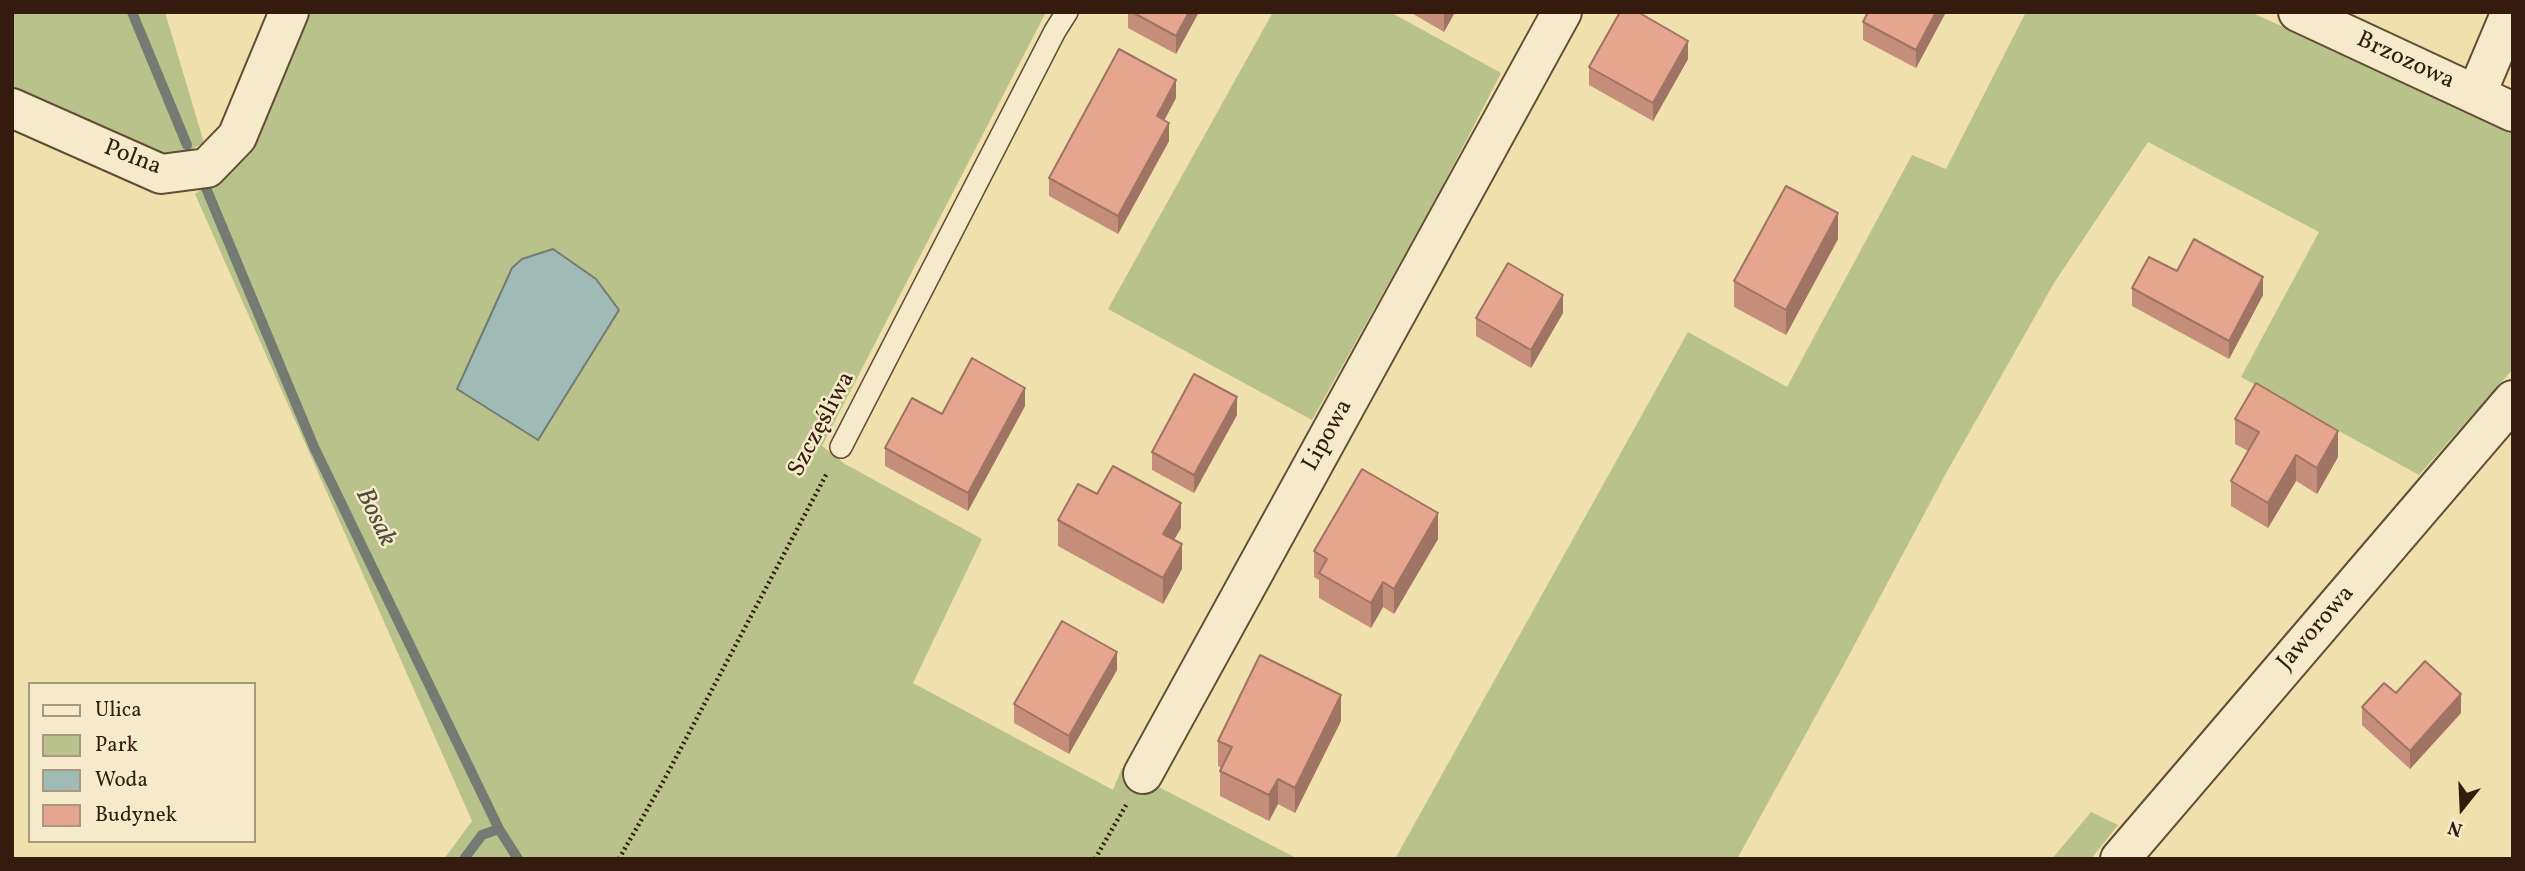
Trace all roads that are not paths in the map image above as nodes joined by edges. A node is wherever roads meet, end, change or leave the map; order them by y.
1 (289, 12) edge
2 (1067, 12) edge
3 (1562, 12) edge
4 (2298, 12) edge
5 (2511, 12) edge
6 (2476, 95) junction
7 (12, 108) edge
8 (2513, 112) edge
9 (2513, 400) edge
10 (841, 447) road end
11 (1143, 774) road end
12 (2120, 859) edge

1 - 7 street, Polna
2 - 10 lane, Szczęśliwa
3 - 11 street, Lipowa
4 - 6 street, Brzozowa
5 - 6 street
6 - 8 street, Brzozowa
9 - 12 street, Jaworowa

